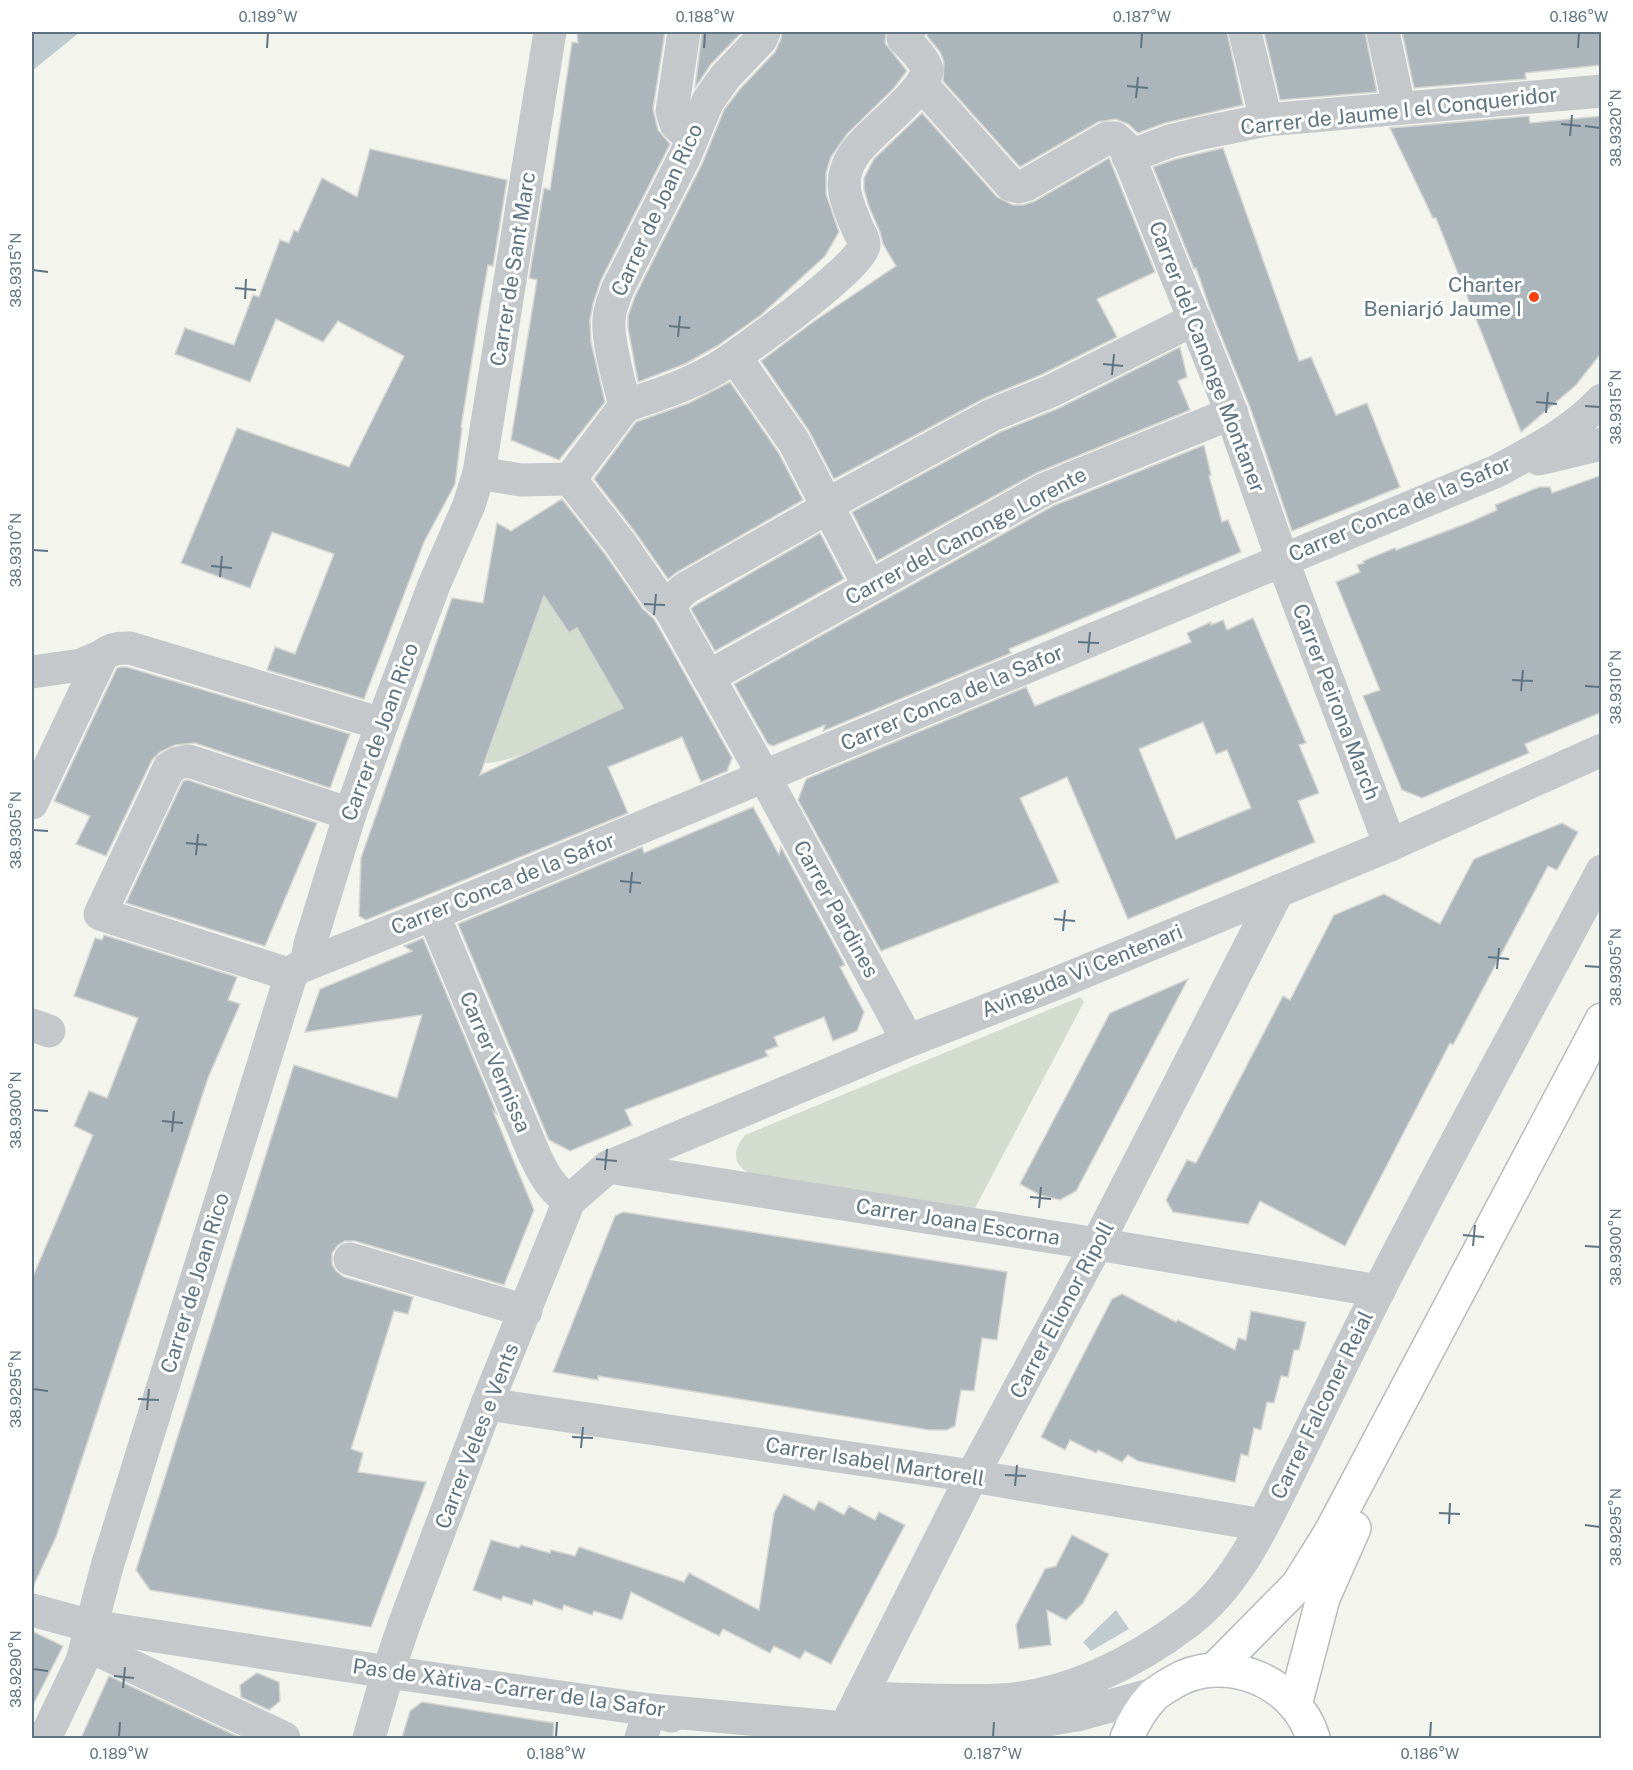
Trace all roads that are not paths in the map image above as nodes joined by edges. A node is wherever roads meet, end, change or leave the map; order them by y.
1 (550, 32) edge
2 (684, 32) edge
3 (764, 32) edge
4 (1245, 32) edge
5 (1383, 32) edge
6 (909, 38) edge
7 (922, 85) junction
8 (1602, 91) edge
9 (1399, 107) junction
10 (1266, 120) junction
11 (692, 138) junction
12 (1128, 157) junction
13 (1195, 320) junction
14 (735, 357) junction
15 (1602, 400) edge
16 (625, 406) junction
17 (1232, 413) junction
18 (1602, 444) edge
19 (1497, 471) junction
20 (479, 473) junction
21 (570, 478) junction
22 (828, 504) junction
23 (469, 505) joint
24 (1282, 559) junction
25 (869, 586) junction
26 (669, 608) junction
27 (102, 656) junction
28 (32, 672) edge
29 (708, 677) junction
30 (382, 724) junction
31 (1602, 750) edge
32 (764, 776) junction
33 (32, 803) edge
34 (350, 814) junction
35 (1390, 844) junction
36 (1602, 871) edge
37 (1278, 891) junction
38 (433, 914) junction
39 (299, 970) junction
40 (1602, 1020) edge
41 (908, 1041) junction
42 (1602, 1066) edge
43 (608, 1167) junction
44 (569, 1201) junction
45 (1097, 1244) junction
46 (350, 1259) dead end
47 (1379, 1291) junction
48 (526, 1311) junction
49 (487, 1404) junction
50 (972, 1476) junction
51 (1263, 1525) junction
52 (32, 1610) edge
53 (89, 1636) junction
54 (1214, 1670) junction
55 (388, 1672) junction
56 (1154, 1694) junction
57 (860, 1698) junction
58 (1295, 1705) junction
59 (645, 1724) edge
60 (845, 1728) junction
61 (940, 1735) edge
62 (1314, 1737) edge
63 (45, 1738) edge
64 (284, 1738) edge
65 (369, 1738) edge
66 (765, 1738) edge
67 (1127, 1738) edge

1 - 20 street, Carrer de Sant Marc
2 - 11 street
3 - 11 street, Carrer de Joan Rico
4 - 10 street
5 - 9 street
6 - 7 street
7 - 12 street
7 - 14 street
8 - 9 street, Carrer de Jaume I el Conqueridor
9 - 10 street, Carrer de Jaume I el Conqueridor
10 - 12 street, Carrer de Jaume I el Conqueridor
11 - 16 street, Carrer de Joan Rico
12 - 13 street, Carrer del Canonge Montaner
13 - 17 street, Carrer del Canonge Montaner
13 - 22 street
14 - 16 street
14 - 22 street
15 - 19 street, Carrer Conca de la Safor
16 - 21 street
17 - 24 street, Carrer del Canonge Montaner
17 - 25 street, Carrer del Canonge Lorente
18 - 19 street
19 - 24 street, Carrer Conca de la Safor
20 - 21 street
20 - 23 street, Carrer de Sant Marc
21 - 26 street, Carrer Pardines
22 - 25 street
22 - 26 street
23 - 30 street, Carrer de Joan Rico
24 - 32 street, Carrer Conca de la Safor
24 - 35 street, Carrer Peirona March
25 - 29 street, Carrer del Canonge Lorente
26 - 29 street, Carrer Pardines
27 - 28 street
27 - 30 street
27 - 33 street
29 - 32 street, Carrer Pardines
30 - 34 street, Carrer de Joan Rico
31 - 35 street, Avinguda Vi Centenari
32 - 38 street, Carrer Conca de la Safor
32 - 41 street, Carrer Pardines
34 - 39 street, Carrer de Joan Rico
34 - 39 street
35 - 37 street, Avinguda Vi Centenari
36 - 47 street, Carrer Falconer Reial
37 - 41 street, Avinguda Vi Centenari
37 - 45 street, Carrer Elionor Ripoll
38 - 39 street, Carrer Conca de la Safor
38 - 44 street, Carrer Vernissa
39 - 53 street, Carrer de Joan Rico
40 - 54 main road
41 - 43 street, Avinguda Vi Centenari
42 - 58 main road
43 - 44 street, Avinguda Vi Centenari
43 - 45 street, Carrer Joana Escorna
44 - 48 street, Carrer Veles e Vents
45 - 47 street, Carrer Joana Escorna
45 - 50 street, Carrer Elionor Ripoll
46 - 48 street
47 - 51 street, Carrer Falconer Reial
48 - 49 street, Carrer Veles e Vents
49 - 50 street, Carrer Isabel Martorell
49 - 55 street, Carrer Veles e Vents
50 - 51 street, Carrer Isabel Martorell
50 - 57 street, Carrer Elionor Ripoll
51 - 57 street, Carrer Falconer Reial
52 - 53 street
53 - 55 street, Pas de Xàtiva - Carrer de la Safor
53 - 63 street, Carrer de Joan Rico
53 - 64 street
54 - 56 main road
54 - 58 main road
55 - 59 street, Pas de Xàtiva - Carrer de la Safor
55 - 65 street, Carrer Veles e Vents
56 - 61 street, Pas de Xàtiva - Carrer de la Safor
56 - 67 main road
57 - 60 street, Carrer Elionor Ripoll
58 - 62 main road
59 - 60 street, Pas de Xàtiva - Carrer de la Safor
59 - 66 street
60 - 61 street, Pas de Xàtiva - Carrer de la Safor

